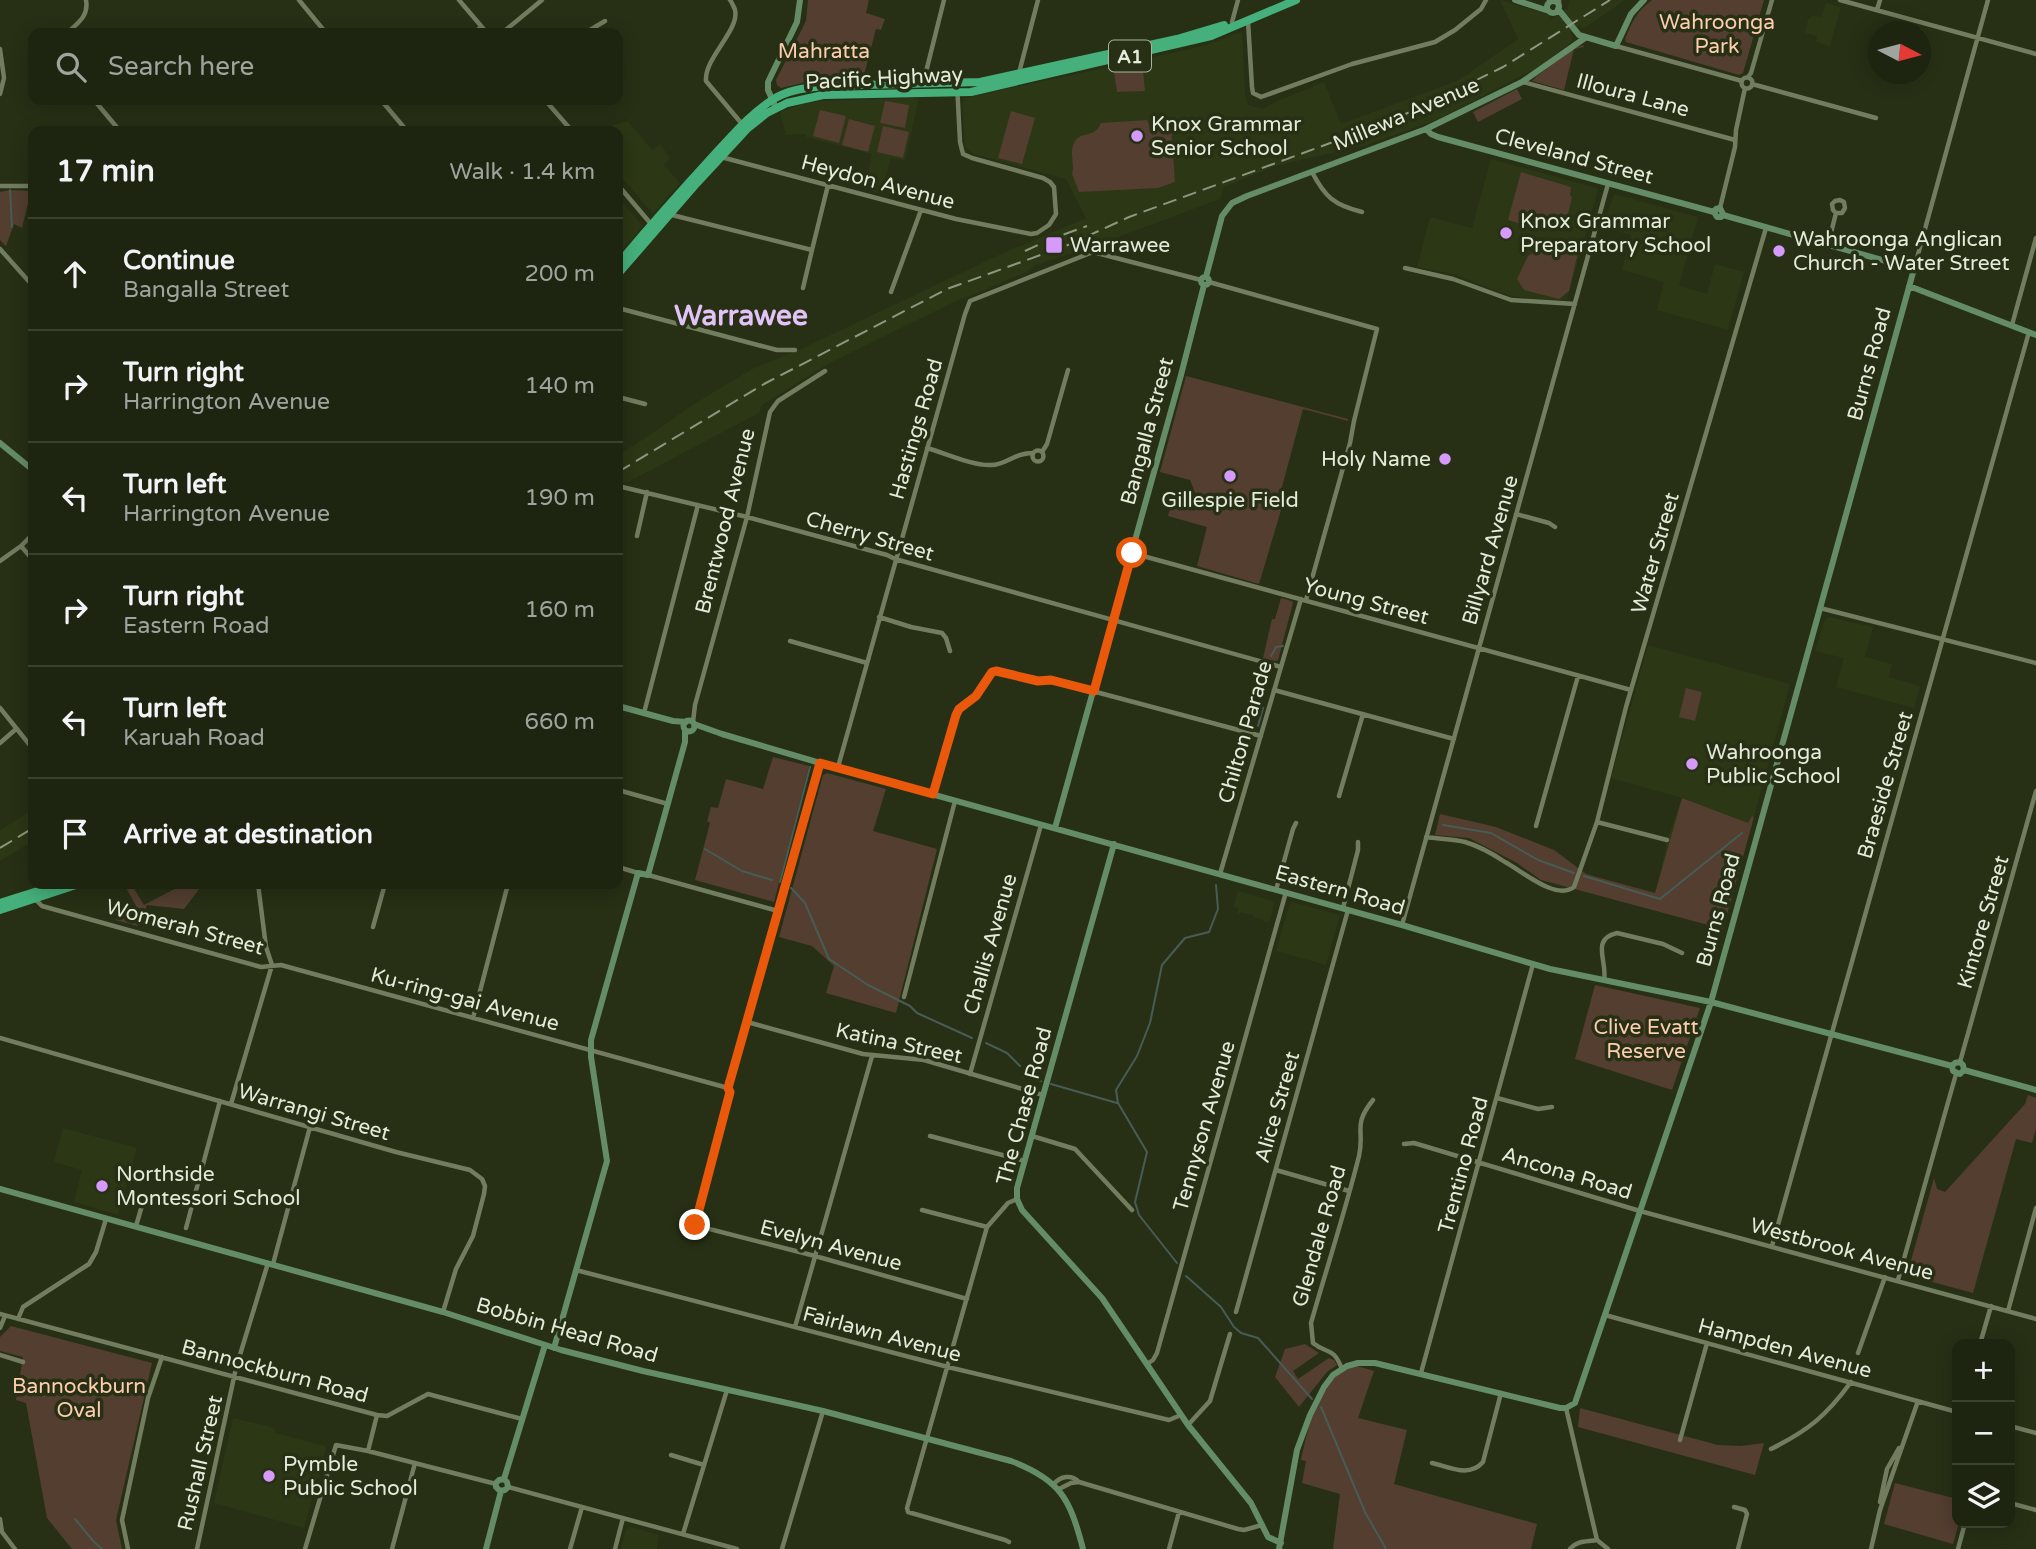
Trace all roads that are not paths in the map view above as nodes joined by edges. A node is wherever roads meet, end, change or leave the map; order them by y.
1 (86, 0) edge
2 (299, 0) edge
3 (459, 0) edge
4 (542, 0) edge
5 (730, 0) edge
6 (800, 0) edge
7 (944, 0) edge
8 (1038, 0) edge
9 (1238, 0) edge
10 (1283, 0) edge
11 (1296, 0) edge
12 (1486, 0) edge
13 (1515, 0) edge
14 (1644, 0) edge
15 (1772, 0) edge
16 (1840, 0) edge
17 (1880, 0) edge
18 (1988, 0) edge
19 (1550, 1) edge
20 (1559, 5) edge
21 (1537, 6) junction
22 (1877, 10) junction
23 (1549, 11) junction
24 (1248, 20) junction
25 (605, 21) dead end
26 (1232, 22) junction
27 (481, 27) edge
28 (72, 28) edge
29 (322, 28) edge
30 (508, 28) edge
31 (591, 28) edge
32 (1585, 38) junction
33 (1979, 38) junction
34 (1616, 46) junction
35 (0, 49) edge
36 (2036, 54) edge
37 (1018, 74) junction
38 (1748, 77) junction
39 (1742, 81) junction
40 (1522, 82) junction
41 (1752, 84) junction
42 (922, 85) junction
43 (957, 88) junction
44 (1745, 88) junction
45 (0, 94) edge
46 (774, 104) junction
47 (98, 105) edge
48 (385, 105) edge
49 (549, 105) edge
50 (1876, 118) dead end
51 (743, 124) junction
52 (116, 126) edge
53 (403, 126) edge
54 (568, 126) edge
55 (1426, 129) junction
56 (1735, 139) junction
57 (720, 157) junction
58 (1312, 172) junction
59 (1608, 184) junction
60 (828, 185) junction
61 (0, 186) edge
62 (28, 186) edge
63 (623, 191) edge
64 (1231, 204) joint
65 (921, 209) junction
66 (1362, 212) dead end
67 (1719, 212) junction
68 (666, 213) junction
69 (1836, 213) dead end
70 (652, 225) junction
71 (1766, 228) junction
72 (2036, 238) edge
73 (1828, 246) junction
74 (0, 248) edge
75 (812, 250) junction
76 (623, 258) edge
77 (623, 268) edge
78 (1405, 268) dead end
79 (1914, 269) junction
80 (28, 280) edge
81 (1205, 281) junction
82 (1909, 286) junction
83 (803, 288) dead end
84 (891, 292) dead end
85 (1575, 304) junction
86 (623, 309) edge
87 (2012, 325) junction
88 (2032, 333) edge
89 (794, 350) dead end
90 (1068, 370) dead end
91 (825, 371) dead end
92 (623, 398) edge
93 (645, 404) dead end
94 (0, 443) edge
95 (927, 448) junction
96 (1042, 452) junction
97 (1033, 453) junction
98 (28, 466) edge
99 (623, 487) edge
100 (647, 492) junction
101 (698, 505) junction
102 (1516, 514) junction
103 (747, 517) junction
104 (1555, 527) dead end
105 (637, 536) dead end
106 (28, 539) edge
107 (21, 546) junction
108 (1132, 553) junction
109 (28, 554) edge
110 (895, 559) junction
111 (0, 561) edge
112 (1303, 600) junction
113 (1820, 608) junction
114 (880, 617) junction
115 (1113, 620) junction
116 (1942, 639) junction
117 (790, 641) dead end
118 (1479, 648) junction
119 (950, 651) dead end
120 (867, 663) junction
121 (2036, 663) edge
122 (1281, 667) junction
123 (1578, 676) junction
124 (1274, 690) junction
125 (1631, 690) junction
126 (1094, 691) junction
127 (623, 707) edge
128 (0, 708) edge
129 (644, 713) junction
130 (1363, 714) junction
131 (689, 726) junction
132 (16, 729) junction
133 (1261, 736) junction
134 (1454, 739) junction
135 (0, 743) edge
136 (28, 743) edge
137 (820, 763) junction
138 (838, 768) junction
139 (2036, 790) edge
140 (623, 791) edge
141 (933, 794) junction
142 (1339, 796) dead end
143 (955, 800) junction
144 (668, 804) junction
145 (1597, 822) junction
146 (1041, 824) junction
147 (1296, 824) dead end
148 (1536, 826) dead end
149 (1055, 828) junction
150 (1426, 837) junction
151 (1667, 841) dead end
152 (1358, 842) dead end
153 (1114, 844) junction
154 (623, 868) edge
155 (638, 873) junction
156 (1220, 874) junction
157 (649, 875) junction
158 (43, 889) edge
159 (64, 889) edge
160 (259, 889) edge
161 (384, 889) edge
162 (507, 889) edge
163 (1276, 890) junction
164 (1286, 892) junction
165 (46, 895) junction
166 (35, 899) junction
167 (0, 902) edge
168 (50, 907) junction
169 (1345, 909) junction
170 (0, 910) edge
171 (779, 911) junction
172 (1402, 925) junction
173 (373, 927) dead end
174 (1682, 953) dead end
175 (1533, 964) junction
176 (272, 965) junction
177 (1604, 967) junction
178 (1592, 978) junction
179 (1603, 981) junction
180 (904, 997) dead end
181 (1711, 1002) junction
182 (473, 1018) junction
183 (747, 1023) junction
184 (1832, 1034) junction
185 (0, 1038) edge
186 (590, 1050) junction
187 (872, 1056) junction
188 (1960, 1062) junction
189 (1954, 1070) junction
190 (1964, 1070) junction
191 (970, 1073) junction
192 (728, 1088) junction
193 (2036, 1090) edge
194 (1044, 1095) junction
195 (1497, 1098) junction
196 (1373, 1100) dead end
197 (220, 1101) junction
198 (231, 1104) junction
199 (1552, 1107) dead end
200 (310, 1127) junction
201 (930, 1136) dead end
202 (1032, 1136) junction
203 (1405, 1144) dead end
204 (1026, 1161) junction
205 (1480, 1163) junction
206 (1276, 1170) junction
207 (0, 1189) edge
208 (1349, 1191) junction
209 (152, 1196) dead end
210 (1017, 1199) junction
211 (2036, 1208) edge
212 (922, 1210) dead end
213 (1132, 1210) dead end
214 (1640, 1211) junction
215 (106, 1219) junction
216 (686, 1223) dead end
217 (695, 1225) junction
218 (136, 1226) junction
219 (987, 1227) junction
220 (186, 1228) dead end
221 (1772, 1246) junction
222 (815, 1256) junction
223 (271, 1263) junction
224 (576, 1270) junction
225 (1885, 1277) junction
226 (1898, 1280) junction
227 (967, 1299) junction
228 (1991, 1306) junction
229 (2008, 1311) junction
230 (443, 1312) junction
231 (1236, 1312) dead end
232 (3, 1315) edge
233 (1605, 1315) junction
234 (2036, 1318) edge
235 (18, 1319) junction
236 (795, 1327) junction
237 (0, 1328) edge
238 (1230, 1334) dead end
239 (1981, 1339) edge
240 (1707, 1343) junction
241 (545, 1345) junction
242 (554, 1348) junction
243 (1858, 1353) dead end
244 (0, 1355) edge
245 (162, 1357) junction
246 (23, 1362) dead end
247 (1147, 1364) junction
248 (948, 1367) junction
249 (1342, 1369) junction
250 (1421, 1373) junction
251 (236, 1377) junction
252 (1850, 1382) junction
253 (727, 1390) junction
254 (1501, 1392) junction
255 (1918, 1401) junction
256 (1566, 1408) junction
257 (823, 1411) junction
258 (1952, 1411) edge
259 (377, 1415) junction
260 (1181, 1415) junction
261 (522, 1419) junction
262 (1188, 1425) junction
263 (2015, 1427) edge
264 (2036, 1433) edge
265 (928, 1439) junction
266 (1680, 1440) dead end
267 (1771, 1449) dead end
268 (368, 1451) junction
269 (671, 1455) dead end
270 (415, 1463) junction
271 (1432, 1463) dead end
272 (704, 1465) junction
273 (504, 1479) junction
274 (1079, 1482) junction
275 (496, 1484) junction
276 (1056, 1487) junction
277 (504, 1489) junction
278 (2015, 1504) edge
279 (582, 1507) junction
280 (1734, 1507) dead end
281 (2036, 1510) edge
282 (1180, 1513) junction
283 (624, 1518) junction
284 (0, 1519) edge
285 (1262, 1525) junction
286 (1964, 1528) edge
287 (683, 1534) junction
288 (1597, 1540) junction
289 (1009, 1542) dead end
290 (1280, 1546) edge
291 (15, 1549) edge
292 (128, 1549) edge
293 (197, 1549) edge
294 (305, 1549) edge
295 (392, 1549) edge
296 (486, 1549) edge
297 (570, 1549) edge
298 (615, 1549) edge
299 (737, 1549) edge
300 (782, 1549) edge
301 (1083, 1549) edge
302 (1169, 1549) edge
303 (1570, 1549) edge
304 (1608, 1549) edge
305 (1738, 1549) edge
306 (1871, 1549) edge
307 (1958, 1549) edge

1 - 28 street
2 - 29 street
3 - 27 street
4 - 30 street
5 - 51 street
6 - 46 street
7 - 42 street
8 - 37 street
9 - 26 street
10 - 26 highway, Pacific Highway / A1
11 - 24 highway, Pacific Highway / A1
12 - 24 street
13 - 21 street
14 - 34 street
15 - 38 street
16 - 22 street
17 - 22 street
18 - 33 street, Burns Road
19 - 20 street
19 - 21 street
19 - 23 street
20 - 23 street
20 - 32 street
21 - 23 street
22 - 33 street
24 - 43 highway, Pacific Highway / A1
25 - 31 street
26 - 37 highway, Pacific Highway / A1
32 - 34 street
32 - 40 street, Millewa Avenue
33 - 36 street
33 - 79 street, Burns Road
34 - 39 street
35 - 45 street
37 - 43 highway, Pacific Highway / A1
38 - 39 street
38 - 41 street
39 - 44 street
40 - 55 street, Millewa Avenue
40 - 56 street, Illoura Lane
41 - 44 street
41 - 50 street
42 - 43 highway, Pacific Highway / A1
42 - 46 highway, Pacific Highway / A1
43 - 46 highway, Pacific Highway / A1
43 - 65 street, Heydon Avenue
44 - 56 street
46 - 51 highway, Pacific Highway / A1
46 - 57 highway, Pacific Highway / A1
47 - 52 street
48 - 53 street
49 - 54 street
51 - 68 highway, Pacific Highway / A1
55 - 58 street, Millewa Avenue
55 - 59 street, Cleveland Street
56 - 67 street
57 - 60 street, Heydon Avenue
57 - 68 highway, Pacific Highway / A1
58 - 64 street, Millewa Avenue
58 - 66 street
59 - 67 street, Cleveland Street
59 - 85 street, Billyard Avenue
60 - 65 street, Heydon Avenue
60 - 75 street
61 - 62 street
63 - 70 street
64 - 81 street, Bangalla Street
65 - 84 street
67 - 71 street, Cleveland Street
68 - 70 highway, Pacific Highway / A1
68 - 75 street
68 - 77 highway, Pacific Highway / A1
69 - 73 street
70 - 76 highway, Pacific Highway / A1
71 - 73 street, Cleveland Street
71 - 125 street, Water Street
72 - 87 street
73 - 79 street, Cleveland Street
74 - 80 street
75 - 83 street
78 - 85 street
79 - 82 street, Burns Road
81 - 95 street, Hastings Road
81 - 108 street, Bangalla Street
81 - 112 street, Chilton Parade
82 - 87 street
82 - 113 street, Burns Road
85 - 102 street, Billyard Avenue
86 - 89 street
87 - 88 street
88 - 116 street, Braeside Street
90 - 96 street
91 - 103 street, Brentwood Avenue
92 - 93 street
94 - 98 street
95 - 97 street
95 - 110 street, Hastings Road
96 - 97 street
96 - 97 street
99 - 100 street, Cherry Street
100 - 101 street, Cherry Street
100 - 105 street
101 - 103 street, Cherry Street
101 - 129 street
102 - 104 street
102 - 118 street, Billyard Avenue
103 - 110 street, Cherry Street
103 - 131 street, Brentwood Avenue
106 - 107 street
107 - 109 street
107 - 111 street
108 - 112 street, Young Street
108 - 115 street, Bangalla Street
110 - 114 street, Hastings Road
110 - 115 street, Cherry Street
112 - 118 street, Young Street
112 - 122 street, Chilton Parade
113 - 116 street
113 - 181 street, Burns Road
114 - 119 street
114 - 120 street, Hastings Road
115 - 122 street, Cherry Street
115 - 126 street, Bangalla Street
116 - 121 street
116 - 184 street, Braeside Street
117 - 120 street
118 - 123 street, Young Street
118 - 134 street, Billyard Avenue
120 - 138 street, Hastings Road
122 - 124 street, Chilton Parade
123 - 125 street, Young Street
123 - 148 street
124 - 130 street
124 - 133 street, Chilton Parade
125 - 145 street, Water Street
126 - 133 street
126 - 141 street
126 - 149 street, Bangalla Street
127 - 129 street, Eastern Road
128 - 132 street
129 - 131 street, Eastern Road
130 - 134 street
130 - 142 street
131 - 137 street, Eastern Road
131 - 144 street, Brentwood Avenue
132 - 135 street
132 - 136 street
133 - 156 street, Chilton Parade
134 - 150 street, Billyard Avenue
137 - 138 street, Eastern Road
137 - 171 street
138 - 141 street, Eastern Road
139 - 188 street, Kintore Street
140 - 144 street
141 - 143 street, Eastern Road
143 - 146 street, Eastern Road
143 - 180 street
144 - 157 street, Brentwood Avenue
145 - 150 street, Water Street
145 - 151 street
146 - 149 street, Eastern Road
146 - 191 street, Challis Avenue
147 - 163 street
149 - 153 street, Eastern Road
150 - 172 street, Billyard Avenue
152 - 169 street, Alice Street
153 - 156 street, Eastern Road
153 - 194 street, The Chase Road
154 - 155 street
155 - 157 street
155 - 186 street
156 - 163 street, Eastern Road
157 - 171 street
158 - 167 highway
159 - 165 highway
160 - 176 street
161 - 173 street
162 - 182 street
163 - 164 street, Eastern Road
164 - 169 street, Eastern Road
164 - 247 street, Tennyson Avenue
165 - 166 highway
165 - 168 street
166 - 168 street, Womerah Street
166 - 170 highway
168 - 176 street, Womerah Street
169 - 172 street, Eastern Road
169 - 206 street, Alice Street
171 - 183 street
172 - 175 street, Eastern Road
174 - 177 street
175 - 178 street, Eastern Road
175 - 195 street, Trentino Road
176 - 182 street, Ku-ring-gai Avenue
176 - 198 street
177 - 178 street
177 - 179 street
178 - 179 street, Eastern Road
179 - 181 street, Eastern Road
181 - 184 street, Eastern Road
181 - 214 street, Burns Road
182 - 186 street, Ku-ring-gai Avenue
183 - 187 street, Katina Street
183 - 192 street
184 - 189 street, Eastern Road
184 - 221 street, Braeside Street
185 - 197 street, Warrangi Street
186 - 192 street, Ku-ring-gai Avenue
186 - 224 street
187 - 191 street, Katina Street
187 - 222 street
188 - 189 street
188 - 190 street
189 - 190 street
189 - 226 street
190 - 193 street
191 - 194 street, Katina Street
192 - 217 street
194 - 202 street, The Chase Road
195 - 199 street
195 - 205 street, Trentino Road
196 - 208 street, Glendale Road
197 - 198 street, Warrangi Street
197 - 220 street
198 - 200 street, Warrangi Street
200 - 223 street, Rushall Street
200 - 230 street, Warrangi Street
201 - 204 street
202 - 204 street, The Chase Road
202 - 213 street
203 - 205 street, Ancona Road
204 - 210 street, The Chase Road
205 - 214 street, Ancona Road
205 - 250 street, Trentino Road
206 - 208 street
206 - 231 street, Alice Street
207 - 215 street, Bobbin Head Road
208 - 249 street, Glendale Road
209 - 218 street
210 - 219 street
210 - 247 street, The Chase Road
211 - 229 street
212 - 219 street
214 - 221 street, Westbrook Avenue
214 - 233 street, Burns Road
215 - 218 street, Bobbin Head Road
215 - 235 street
216 - 217 street, Evelyn Avenue
217 - 222 street, Evelyn Avenue
218 - 223 street, Bobbin Head Road
219 - 227 street
221 - 225 street, Westbrook Avenue
222 - 227 street, Evelyn Avenue
222 - 236 street
223 - 230 street, Bobbin Head Road
223 - 251 street, Rushall Street
224 - 236 street, Fairlawn Avenue
224 - 242 street
225 - 226 street, Westbrook Avenue
225 - 243 street
226 - 228 street, Westbrook Avenue
227 - 248 street
228 - 229 street, Westbrook Avenue
228 - 239 street
229 - 234 street, Westbrook Avenue
230 - 241 street, Bobbin Head Road
232 - 235 street, Bannockburn Road
232 - 237 street
233 - 240 street, Hampden Avenue
233 - 256 street, Burns Road
235 - 245 street, Bannockburn Road
236 - 248 street, Fairlawn Avenue
238 - 262 street
240 - 252 street, Hampden Avenue
240 - 266 street
241 - 242 street, Bobbin Head Road
241 - 261 street
242 - 253 street, Bobbin Head Road
244 - 246 street
245 - 251 street, Bannockburn Road
245 - 292 street
247 - 260 street, The Chase Road
248 - 260 street, Fairlawn Avenue
248 - 265 street
249 - 250 street
249 - 290 street
250 - 254 street
251 - 259 street, Bannockburn Road
251 - 293 street, Rushall Street
252 - 255 street, Hampden Avenue
252 - 267 street
253 - 257 street, Bobbin Head Road
253 - 272 street
254 - 256 street
254 - 271 street
255 - 258 street, Hampden Avenue
255 - 306 street
256 - 288 street
257 - 265 street, Bobbin Head Road
257 - 300 street
259 - 261 street
259 - 268 street, Bannockburn Road
260 - 262 street, The Chase Road
261 - 273 street
262 - 285 street, The Chase Road
263 - 264 street
265 - 276 street, Bobbin Head Road
265 - 289 street
268 - 270 street
268 - 294 street
269 - 272 street
270 - 275 street
270 - 295 street
272 - 287 street
273 - 275 street
273 - 277 street
274 - 276 street
274 - 276 street
274 - 282 street
275 - 277 street
276 - 301 street
277 - 279 street
277 - 296 street
278 - 281 street
279 - 283 street
279 - 297 street
280 - 305 street
282 - 285 street
282 - 302 street
283 - 287 street
283 - 298 street
284 - 291 street
285 - 290 street, The Chase Road
286 - 307 street
287 - 299 street
288 - 303 street
288 - 304 street

